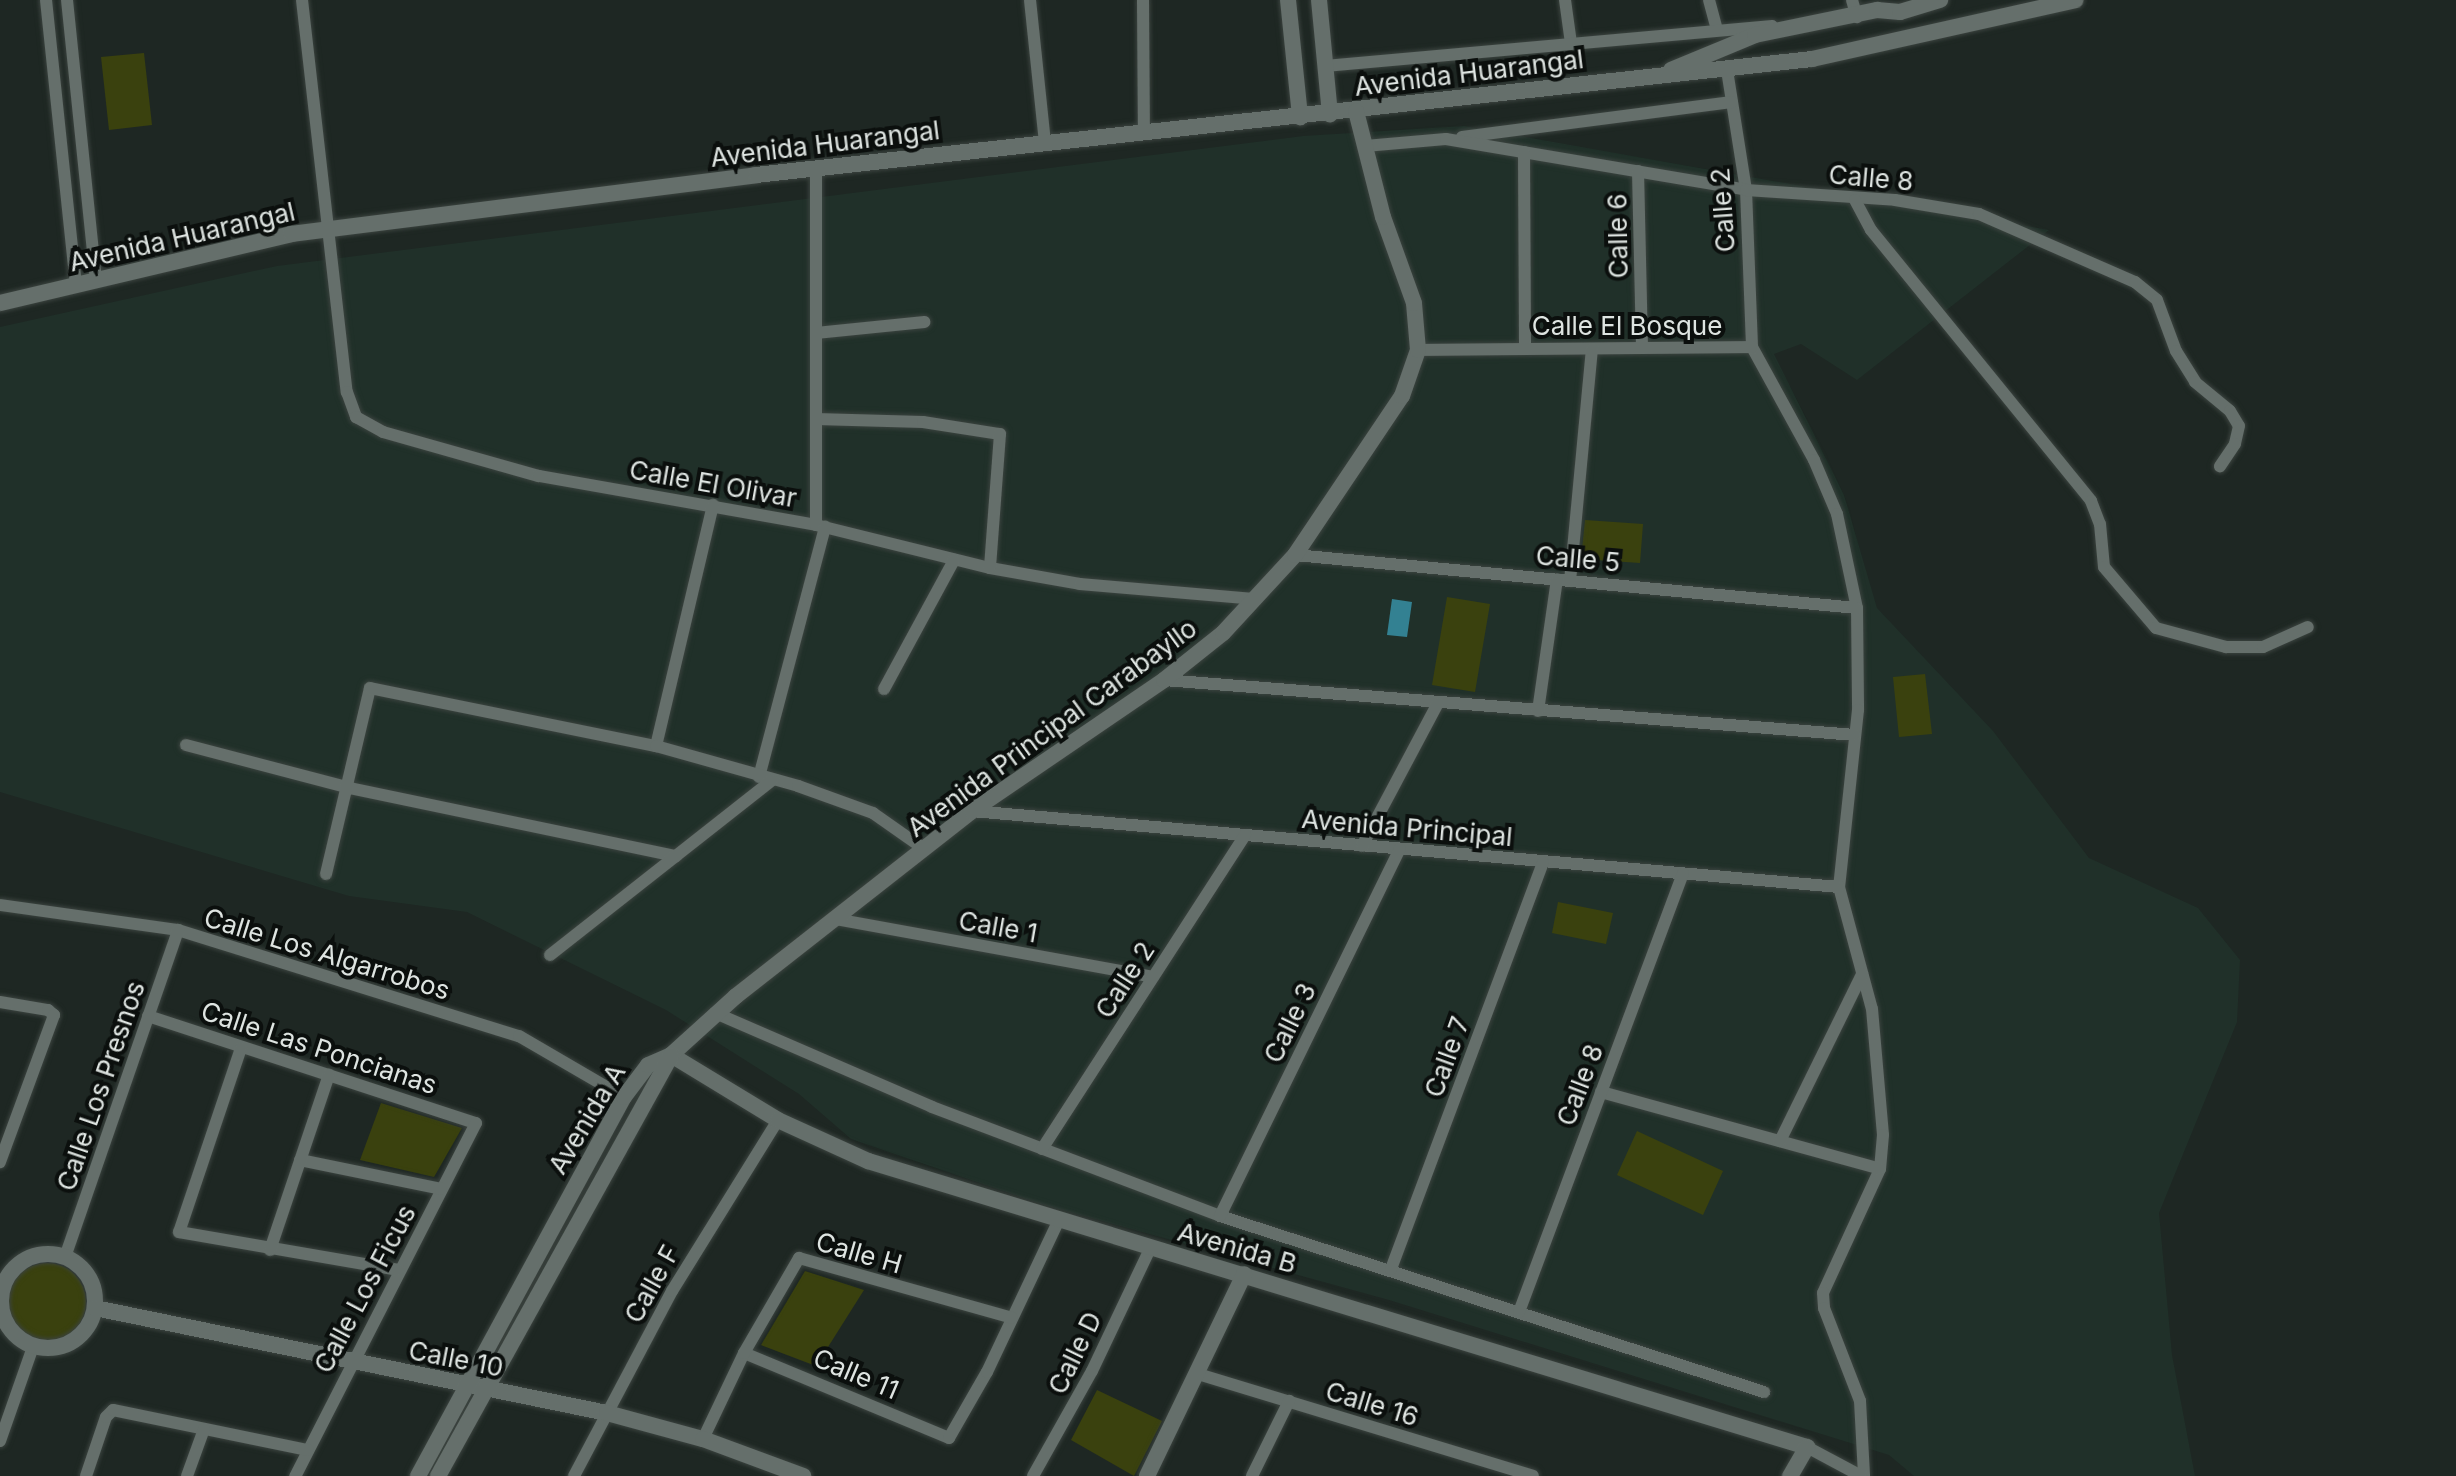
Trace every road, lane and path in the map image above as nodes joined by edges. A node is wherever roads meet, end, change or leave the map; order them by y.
1 (46, 0) edge
2 (67, 0) edge
3 (302, 0) edge
4 (1030, 0) edge
5 (1143, 0) edge
6 (1288, 0) edge
7 (1319, 0) edge
8 (1565, 0) edge
9 (1709, 0) edge
10 (1852, 0) edge
11 (1940, 0) edge
12 (2075, 0) edge
13 (1880, 5) edge
14 (1857, 17) junction
15 (1798, 25) junction
16 (1716, 27) junction
17 (1571, 43) junction
18 (1325, 66) junction
19 (1727, 70) junction
20 (1662, 74) junction
21 (1732, 102) junction
22 (1356, 111) junction
23 (1330, 114) junction
24 (1300, 117) junction
25 (1144, 133) junction
26 (1446, 139) junction
27 (1045, 143) junction
28 (1365, 146) junction
29 (1524, 152) junction
30 (816, 169) junction
31 (1638, 171) junction
32 (1746, 190) junction
33 (1855, 200) junction
34 (328, 230) junction
35 (96, 280) junction
36 (76, 286) junction
37 (0, 303) edge
38 (924, 322) dead end
39 (816, 333) junction
40 (1752, 347) junction
41 (1642, 348) junction
42 (1525, 349) junction
43 (1592, 349) junction
44 (1418, 350) junction
45 (816, 419) junction
46 (2220, 466) dead end
47 (713, 505) junction
48 (820, 526) junction
49 (1295, 555) junction
50 (954, 560) junction
51 (990, 568) junction
52 (1563, 580) junction
53 (1256, 599) junction
54 (1857, 608) junction
55 (2308, 627) dead end
56 (1164, 680) junction
57 (884, 689) dead end
58 (1438, 703) junction
59 (1538, 711) junction
60 (1855, 735) junction
61 (186, 745) dead end
62 (656, 746) junction
63 (766, 778) junction
64 (350, 788) junction
65 (972, 811) junction
66 (1245, 835) junction
67 (1362, 846) junction
68 (924, 849) junction
69 (1400, 849) junction
70 (676, 856) junction
71 (1543, 862) junction
72 (326, 874) dead end
73 (1683, 874) junction
74 (1839, 887) junction
75 (0, 905) edge
76 (835, 919) junction
77 (178, 930) junction
78 (550, 955) dead end
79 (1862, 974) junction
80 (1153, 977) junction
81 (0, 1002) edge
82 (715, 1013) junction
83 (148, 1016) junction
84 (241, 1048) junction
85 (671, 1055) junction
86 (329, 1075) junction
87 (1601, 1092) junction
88 (624, 1097) junction
89 (778, 1120) junction
90 (476, 1123) joint
91 (1780, 1141) junction
92 (1042, 1149) junction
93 (300, 1160) junction
94 (0, 1162) edge
95 (1880, 1169) junction
96 (441, 1189) junction
97 (1220, 1216) junction
98 (1059, 1220) junction
99 (1151, 1247) junction
100 (270, 1250) junction
101 (65, 1257) junction
102 (1391, 1269) junction
103 (399, 1270) junction
104 (1244, 1274) junction
105 (0, 1291) edge
106 (95, 1308) junction
107 (1519, 1312) junction
108 (1012, 1318) junction
109 (33, 1347) junction
110 (744, 1353) junction
111 (350, 1363) junction
112 (1198, 1374) junction
113 (436, 1380) junction
114 (473, 1387) junction
115 (1764, 1392) dead end
116 (1289, 1401) junction
117 (452, 1409) junction
118 (607, 1413) junction
119 (204, 1429) junction
120 (703, 1439) junction
121 (0, 1441) edge
122 (1807, 1447) junction
123 (308, 1450) junction
124 (86, 1476) edge
125 (187, 1476) edge
126 (295, 1476) edge
127 (418, 1476) edge
128 (438, 1476) edge
129 (574, 1476) edge
130 (803, 1476) edge
131 (1033, 1476) edge
132 (1147, 1476) edge
133 (1252, 1476) edge
134 (1533, 1476) edge
135 (1790, 1476) edge
136 (1862, 1476) edge

1 - 36 street
2 - 35 street
3 - 34 street
4 - 27 street
5 - 25 street
6 - 24 street
7 - 18 street
8 - 17 street
9 - 16 street
10 - 14 street
11 - 13 street, Avenida Huarangal
12 - 19 street, Avenida Huarangal
13 - 14 street, Avenida Huarangal
14 - 15 street, Avenida Huarangal
15 - 16 street
15 - 20 street, Avenida Huarangal
16 - 17 street
17 - 18 street
18 - 23 street
19 - 20 street, Avenida Huarangal
19 - 21 street, Calle 2
20 - 22 street, Avenida Huarangal
21 - 26 street
21 - 32 street, Calle 2
22 - 23 street, Avenida Huarangal
22 - 28 street, Avenida Principal Carabayllo
23 - 24 street, Avenida Huarangal
24 - 25 street, Avenida Huarangal
25 - 27 street, Avenida Huarangal
26 - 28 street, Calle 8
26 - 29 street, Calle 8
27 - 30 street, Avenida Huarangal
28 - 44 street, Avenida Principal Carabayllo
29 - 31 street, Calle 8
29 - 42 street
30 - 34 street, Avenida Huarangal
30 - 39 street
31 - 32 street, Calle 8
31 - 41 street, Calle 6
32 - 33 street, Calle 8
32 - 40 street, Calle 2
33 - 46 street, Calle 8
33 - 55 street
34 - 35 street, Avenida Huarangal
34 - 47 street, Calle El Olivar
35 - 36 street, Avenida Huarangal
36 - 37 street, Avenida Huarangal
38 - 39 street
39 - 45 street
40 - 41 street, Calle El Bosque
40 - 54 street, Calle El Bosque
41 - 43 street, Calle El Bosque
42 - 43 street, Calle El Bosque
42 - 44 street, Calle El Bosque
43 - 52 street
44 - 49 street, Avenida Principal Carabayllo
45 - 48 street
45 - 51 street
47 - 48 street, Calle El Olivar
47 - 62 street
48 - 50 street, Calle El Olivar
48 - 63 street
49 - 52 street, Calle 5
49 - 53 street, Avenida Principal Carabayllo
50 - 51 street, Calle El Olivar
50 - 57 street
51 - 53 street, Calle El Olivar
52 - 54 street, Calle 5
52 - 59 street
53 - 56 street, Avenida Principal Carabayllo
54 - 60 street, Calle El Bosque
56 - 58 street
56 - 65 street, Avenida Principal Carabayllo
58 - 59 street
58 - 67 street
59 - 60 street
60 - 74 street, Calle El Bosque
61 - 64 street
62 - 63 street
62 - 64 street
63 - 68 street
63 - 70 street
64 - 70 street
64 - 72 street
65 - 66 street, Avenida Principal
65 - 68 street, Avenida Principal Carabayllo
66 - 67 street, Avenida Principal
66 - 80 street, Calle 2
67 - 69 street, Avenida Principal
68 - 76 street, Avenida Principal Carabayllo
69 - 71 street, Avenida Principal
69 - 97 street, Calle 3
70 - 78 street
71 - 73 street, Avenida Principal
71 - 102 street, Calle 7
73 - 74 street, Avenida Principal
73 - 87 street, Calle 8
74 - 79 street
75 - 77 street, Calle Los Algarrobos
76 - 80 street, Calle 1
76 - 82 street, Avenida Principal Carabayllo
77 - 83 street, Calle Los Presnos
77 - 88 street, Calle Los Algarrobos
79 - 91 street
79 - 95 street
80 - 92 street, Calle 2
81 - 94 street
82 - 85 street, Avenida Principal Carabayllo
82 - 92 street, Avenida B
83 - 84 street, Calle Las Poncianas
83 - 101 street, Calle Los Presnos
84 - 86 street, Calle Las Poncianas
84 - 100 street
85 - 88 street, Avenida A
85 - 89 street, Avenida B
85 - 114 street, Avenida A
86 - 90 street, Calle Las Poncianas
86 - 93 street
87 - 91 street
87 - 107 street, Calle 8
88 - 114 street, Avenida A
89 - 98 street, Avenida B
89 - 118 street, Calle F
90 - 96 street, Calle Los Ficus
91 - 95 street
92 - 97 street, Avenida B
93 - 96 street
93 - 100 street
95 - 136 street
96 - 103 street, Calle Los Ficus
97 - 102 street, Avenida B
98 - 99 street, Avenida B
98 - 108 street
99 - 104 street, Avenida B
99 - 131 street, Calle D
100 - 103 street
101 - 105 street
101 - 106 street
102 - 107 street, Avenida B
103 - 111 street, Calle Los Ficus
104 - 112 street
104 - 122 street, Avenida B
105 - 109 street
106 - 109 street
106 - 111 street, Calle 10
107 - 115 street, Avenida B
108 - 110 street, Calle H
108 - 110 street, Calle 11
109 - 121 street
110 - 120 street, Calle H
111 - 113 street, Calle 10
111 - 123 street, Calle Los Ficus
112 - 116 street, Calle 16
112 - 132 street
113 - 114 street, Calle 10
113 - 117 street
114 - 117 street, Avenida A
114 - 118 street, Calle 10
114 - 128 street, Avenida A
116 - 133 street
116 - 134 street, Calle 16
117 - 127 street, Avenida A
118 - 120 street, Calle 10
118 - 129 street, Calle F
119 - 123 street
119 - 124 street
119 - 125 street
120 - 130 street, Calle 10
122 - 135 street
122 - 136 street
123 - 126 street, Calle Los Ficus

